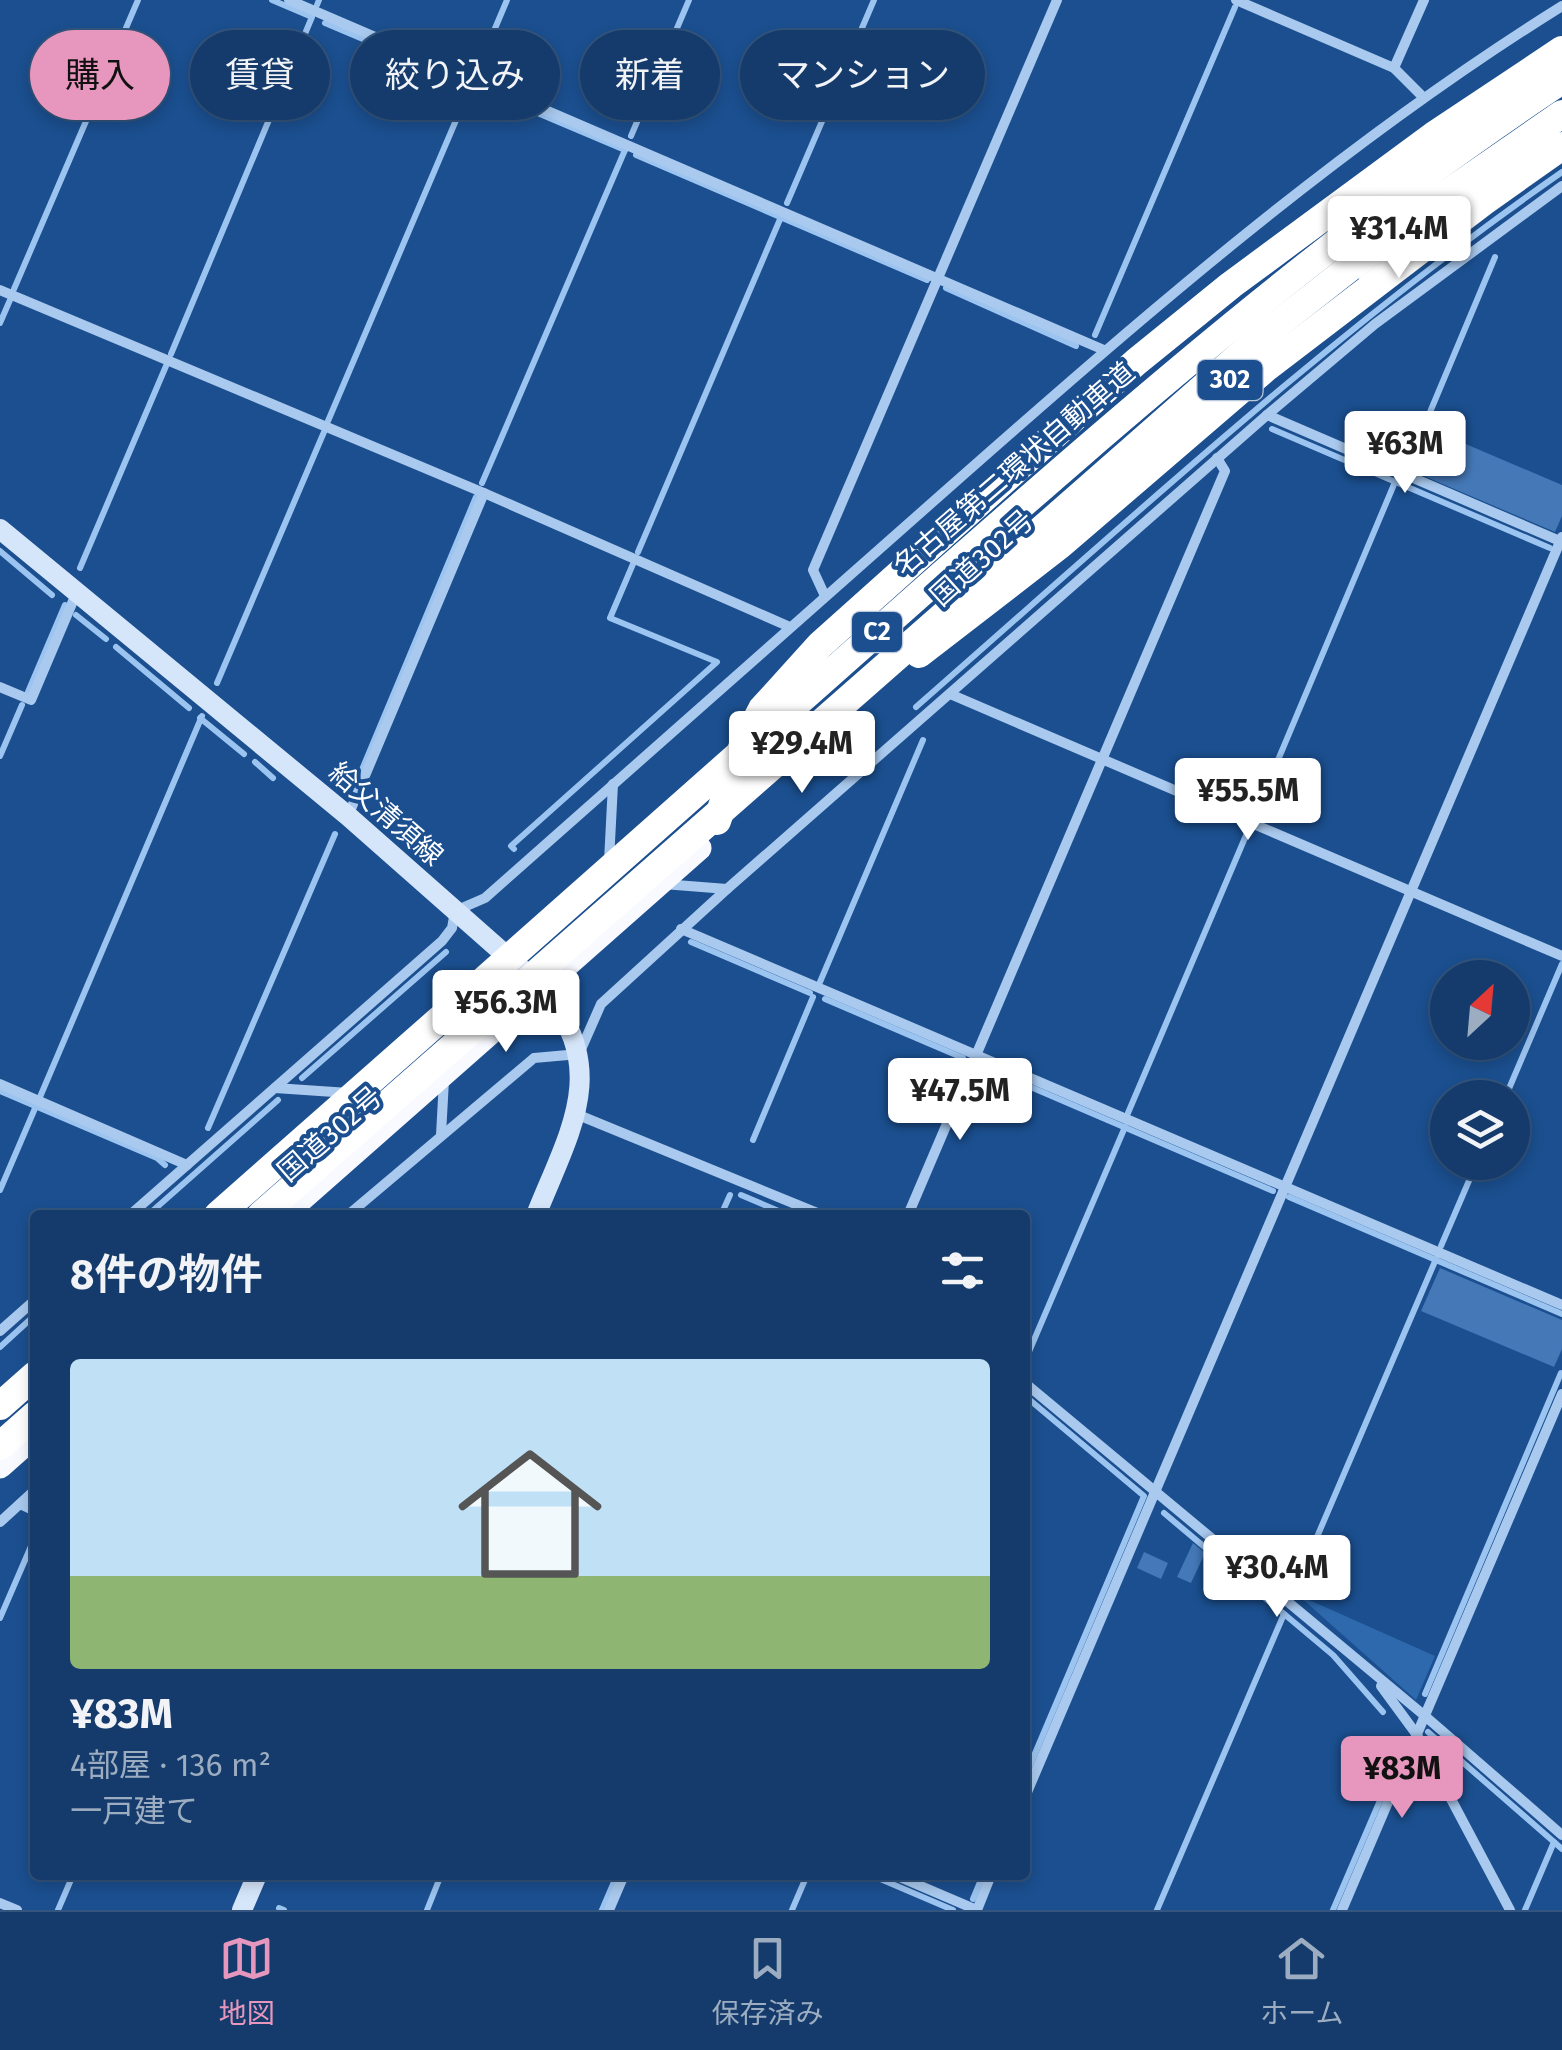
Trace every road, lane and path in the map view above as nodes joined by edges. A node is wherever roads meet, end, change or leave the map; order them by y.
1 (288, 0) edge
2 (1057, 0) edge
3 (1236, 0) edge
4 (1424, 0) edge
5 (1562, 6) edge
6 (1562, 50) edge
7 (1394, 68) junction
8 (1562, 80) edge
9 (1423, 96) junction
10 (1562, 114) edge
11 (1562, 132) edge
12 (1562, 146) edge
13 (1562, 186) edge
14 (938, 278) junction
15 (0, 290) edge
16 (1104, 350) junction
17 (1266, 415) junction
18 (1216, 458) junction
19 (484, 493) junction
20 (0, 529) edge
21 (1561, 540) edge
22 (76, 594) junction
23 (825, 596) junction
24 (790, 628) junction
25 (920, 654) junction
26 (0, 687) edge
27 (950, 694) junction
28 (1102, 759) junction
29 (613, 784) junction
30 (348, 816) junction
31 (711, 836) junction
32 (660, 884) junction
33 (727, 889) junction
34 (1409, 890) junction
35 (455, 912) junction
36 (681, 929) junction
37 (605, 932) junction
38 (1562, 956) edge
39 (543, 988) junction
40 (579, 1054) junction
41 (976, 1055) junction
42 (444, 1074) junction
43 (0, 1084) edge
44 (275, 1088) junction
45 (417, 1098) junction
46 (576, 1114) junction
47 (441, 1134) junction
48 (187, 1165) junction
49 (1284, 1186) junction
50 (136, 1210) edge
51 (224, 1210) edge
52 (267, 1210) edge
53 (289, 1210) edge
54 (354, 1210) edge
55 (538, 1210) edge
56 (810, 1210) edge
57 (910, 1210) edge
58 (30, 1304) edge
59 (1562, 1305) edge
60 (0, 1330) edge
61 (30, 1379) edge
62 (1030, 1387) edge
63 (1562, 1394) edge
64 (0, 1406) edge
65 (30, 1419) edge
66 (30, 1439) edge
67 (0, 1446) edge
68 (0, 1466) edge
69 (1155, 1493) junction
70 (30, 1495) edge
71 (20, 1504) junction
72 (30, 1509) edge
73 (0, 1522) edge
74 (1371, 1672) junction
75 (1425, 1716) junction
76 (1417, 1735) junction
77 (1030, 1784) edge
78 (1562, 1835) edge
79 (254, 1880) edge
80 (622, 1880) edge
81 (907, 1880) edge
82 (990, 1880) edge
83 (0, 1903) edge
84 (17, 1910) edge
85 (242, 1910) edge
86 (610, 1910) edge
87 (977, 1910) edge
88 (1342, 1910) edge
89 (1510, 1910) edge

1 - 14 street
2 - 14 street
3 - 7 street
4 - 7 street
5 - 9 street
6 - 31 highway
7 - 9 street
8 - 51 highway, 名古屋第二環状自動車道 / C2, bridge
9 - 16 street
10 - 52 highway, C2, bridge
11 - 25 highway, 国道302号 / 302
12 - 25 highway
13 - 17 street
14 - 16 street
14 - 23 street
15 - 19 street
16 - 23 street
17 - 18 street
17 - 21 street
18 - 27 street
18 - 28 street
19 - 24 street
19 - 30 street
20 - 22 main road, 給父清須線
21 - 34 street
22 - 26 street
22 - 30 main road, 給父清須線
23 - 24 street
24 - 29 street
25 - 31 highway, 国道302号 / 302
27 - 28 street
27 - 33 street
28 - 34 street
28 - 41 street
29 - 35 street
29 - 37 street
30 - 35 main road, 給父清須線
31 - 32 highway, 国道302号 / 302
32 - 33 street
32 - 37 highway, 国道302号 / 302
33 - 36 street
34 - 38 street
34 - 49 street
35 - 39 main road, 給父清須線
35 - 44 street
36 - 40 street
36 - 41 street
37 - 39 highway, 国道302号 / 302
39 - 40 main road, 給父清須線
39 - 42 highway, 国道302号 / 302
40 - 46 main road, 給父清須線
40 - 47 street
41 - 49 street
41 - 57 street
42 - 45 highway, 国道302号 / 302
42 - 47 street
43 - 48 street
44 - 45 street
44 - 48 street
45 - 53 highway, 国道302号 / 302
46 - 55 main road, 給父清須線
46 - 56 street
47 - 54 street
48 - 50 street
49 - 59 street
49 - 69 street
58 - 60 street
61 - 64 highway
62 - 69 street
63 - 75 street
65 - 67 highway
66 - 68 highway
69 - 74 street
69 - 77 street
70 - 71 street
71 - 72 street
71 - 73 street
74 - 75 street
74 - 76 street
75 - 76 street
75 - 78 street
76 - 88 street
76 - 89 street
79 - 85 main road
80 - 86 street
81 - 87 street
82 - 87 street
83 - 84 street

